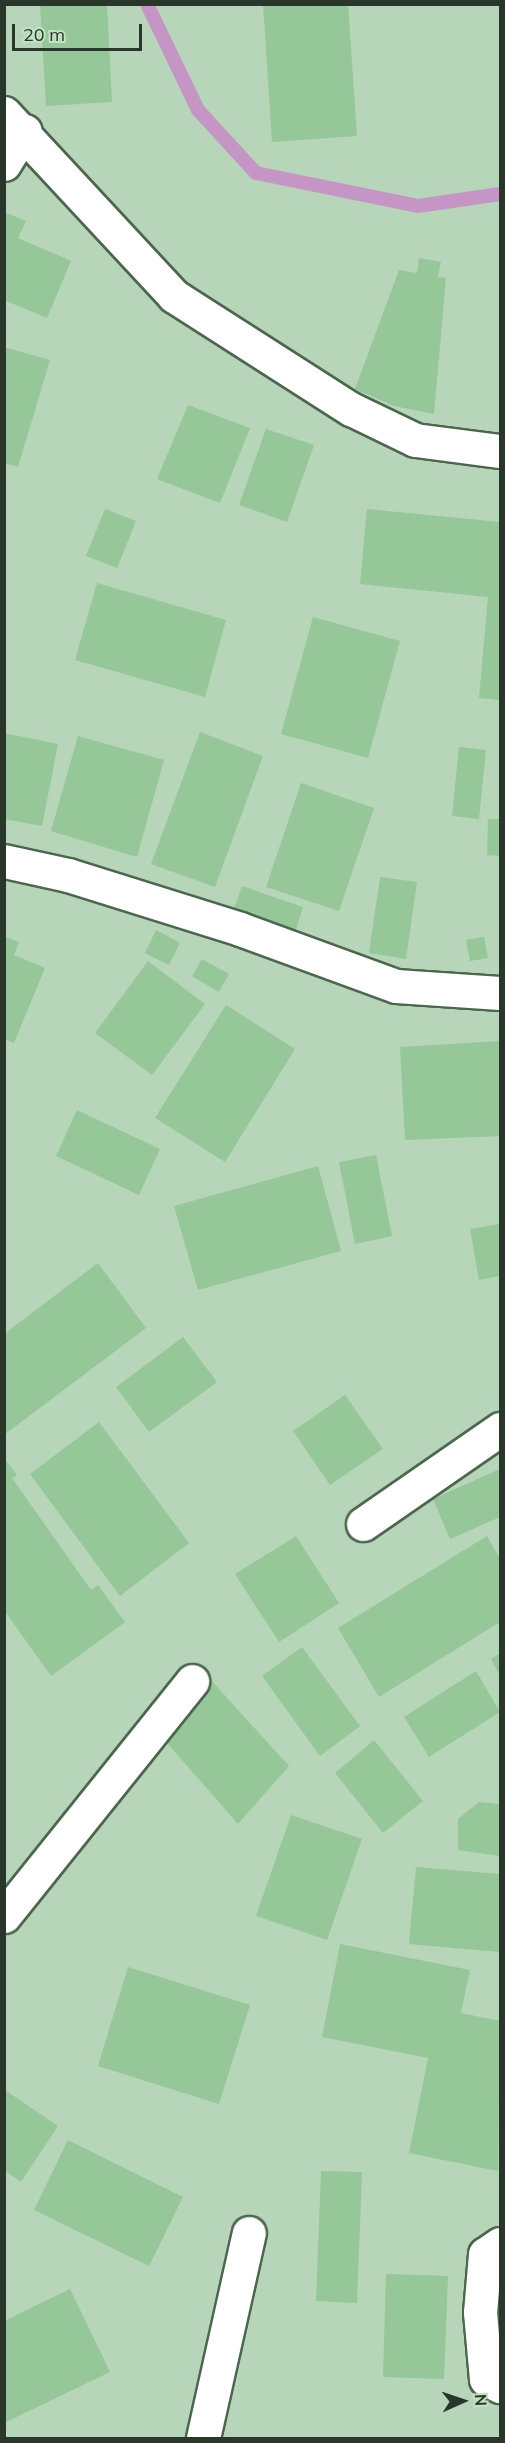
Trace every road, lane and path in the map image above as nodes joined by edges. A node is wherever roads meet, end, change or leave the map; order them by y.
1 (15, 122) edge
2 (4, 164) edge
3 (501, 452) edge
4 (4, 861) edge
5 (501, 993) edge
6 (501, 1429) edge
7 (363, 1524) dead end
8 (192, 1681) dead end
9 (4, 1916) edge
10 (249, 2233) dead end
11 (501, 2244) edge
12 (501, 2386) edge
13 (202, 2439) edge

1 - 2 street
1 - 3 street
4 - 5 street
6 - 7 street
8 - 9 street
10 - 13 street
11 - 12 street

